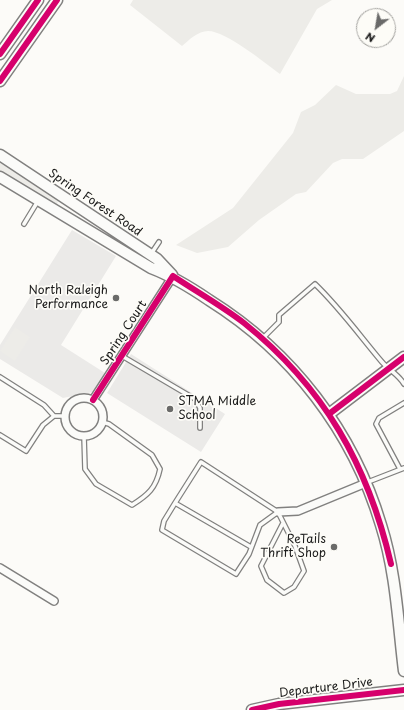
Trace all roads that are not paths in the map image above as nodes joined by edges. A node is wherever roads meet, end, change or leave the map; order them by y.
1 (38, 0) edge
2 (57, 0) edge
3 (0, 54) edge
4 (0, 81) edge
5 (0, 155) edge
6 (0, 177) edge
7 (39, 200) junction
8 (24, 224) dead end
9 (159, 242) dead end
10 (151, 255) junction
11 (173, 276) junction
12 (262, 339) junction
13 (122, 356) junction
14 (404, 357) edge
15 (388, 369) junction
16 (0, 377) edge
17 (404, 384) edge
18 (93, 400) junction
19 (404, 403) edge
20 (328, 414) junction
21 (54, 416) junction
22 (65, 416) junction
23 (106, 423) junction
24 (200, 428) dead end
25 (0, 435) edge
26 (84, 436) junction
27 (404, 468) edge
28 (400, 469) junction
29 (366, 483) junction
30 (175, 503) junction
31 (278, 512) junction
32 (283, 523) junction
33 (251, 547) junction
34 (0, 568) edge
35 (54, 601) dead end
36 (404, 671) edge
37 (404, 690) edge
38 (267, 708) edge
39 (252, 710) edge

1 - 3 main road
2 - 4 main road
5 - 10 main road, Spring Forest Road
6 - 7 main road, Spring Forest Road
7 - 8 lane
7 - 11 main road, Spring Forest Road
9 - 10 lane
10 - 11 main road, Spring Forest Road
11 - 12 main road, Spring Forest Road
11 - 13 street, Spring Court
12 - 15 lane
12 - 20 main road, Spring Forest Road
13 - 18 street, Spring Court
13 - 24 lane
14 - 15 main road
15 - 17 lane
15 - 20 main road
16 - 21 lane
18 - 22 street
18 - 23 street
19 - 28 lane
20 - 29 main road, Spring Forest Road
21 - 22 lane
21 - 25 lane
22 - 26 street
23 - 26 street
23 - 26 lane
27 - 28 lane
28 - 29 lane
29 - 31 street
29 - 36 main road, Spring Forest Road
30 - 31 lane
30 - 33 lane
30 - 33 lane
31 - 32 lane
31 - 33 lane
32 - 32 lane
34 - 35 street
37 - 38 main road, Departure Drive
38 - 39 main road, Departure Drive

